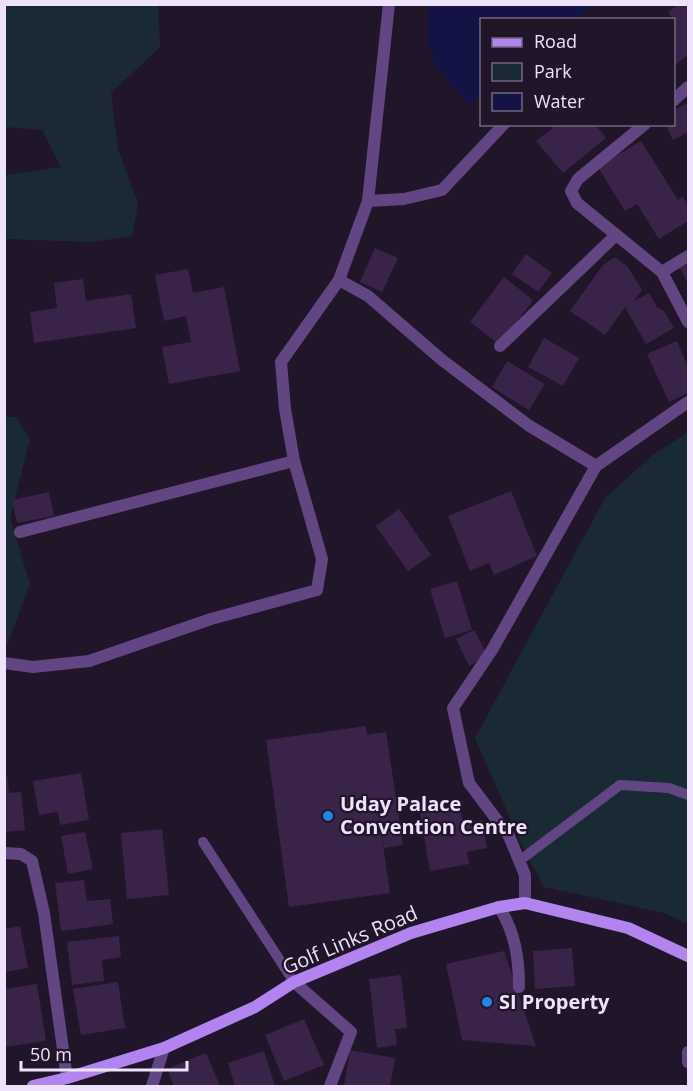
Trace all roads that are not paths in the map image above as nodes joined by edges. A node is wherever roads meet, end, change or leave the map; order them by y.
1 (389, 4) edge
2 (688, 87) edge
3 (675, 99) edge
4 (502, 126) edge
5 (643, 126) edge
6 (368, 201) junction
7 (615, 236) junction
8 (688, 256) edge
9 (662, 272) junction
10 (339, 280) junction
11 (688, 322) edge
12 (500, 346) dead end
13 (688, 402) edge
14 (294, 460) junction
15 (596, 466) junction
16 (20, 532) dead end
17 (4, 663) edge
18 (688, 795) edge
19 (203, 842) dead end
20 (4, 853) edge
21 (519, 861) junction
22 (525, 903) junction
23 (499, 907) junction
24 (688, 956) edge
25 (294, 982) junction
26 (519, 987) dead end
27 (164, 1048) junction
28 (688, 1052) edge
29 (688, 1062) edge
30 (68, 1078) junction
31 (33, 1086) edge
32 (152, 1086) edge
33 (330, 1086) edge

1 - 6 street
2 - 3 street
4 - 6 street
5 - 7 street
6 - 10 street
7 - 9 street
7 - 12 street
8 - 9 street
9 - 11 street
10 - 14 street
10 - 15 street
13 - 15 street
14 - 16 street
14 - 17 street
15 - 21 street
18 - 21 lane
19 - 25 lane
20 - 30 street
21 - 22 street
22 - 23 street, Golf Links Road
22 - 24 street, Golf Links Road
23 - 25 street, Golf Links Road
23 - 26 street
25 - 27 street, Golf Links Road
25 - 33 street
27 - 30 street, Golf Links Road
27 - 32 street
28 - 29 street
30 - 31 street, Golf Links Road

